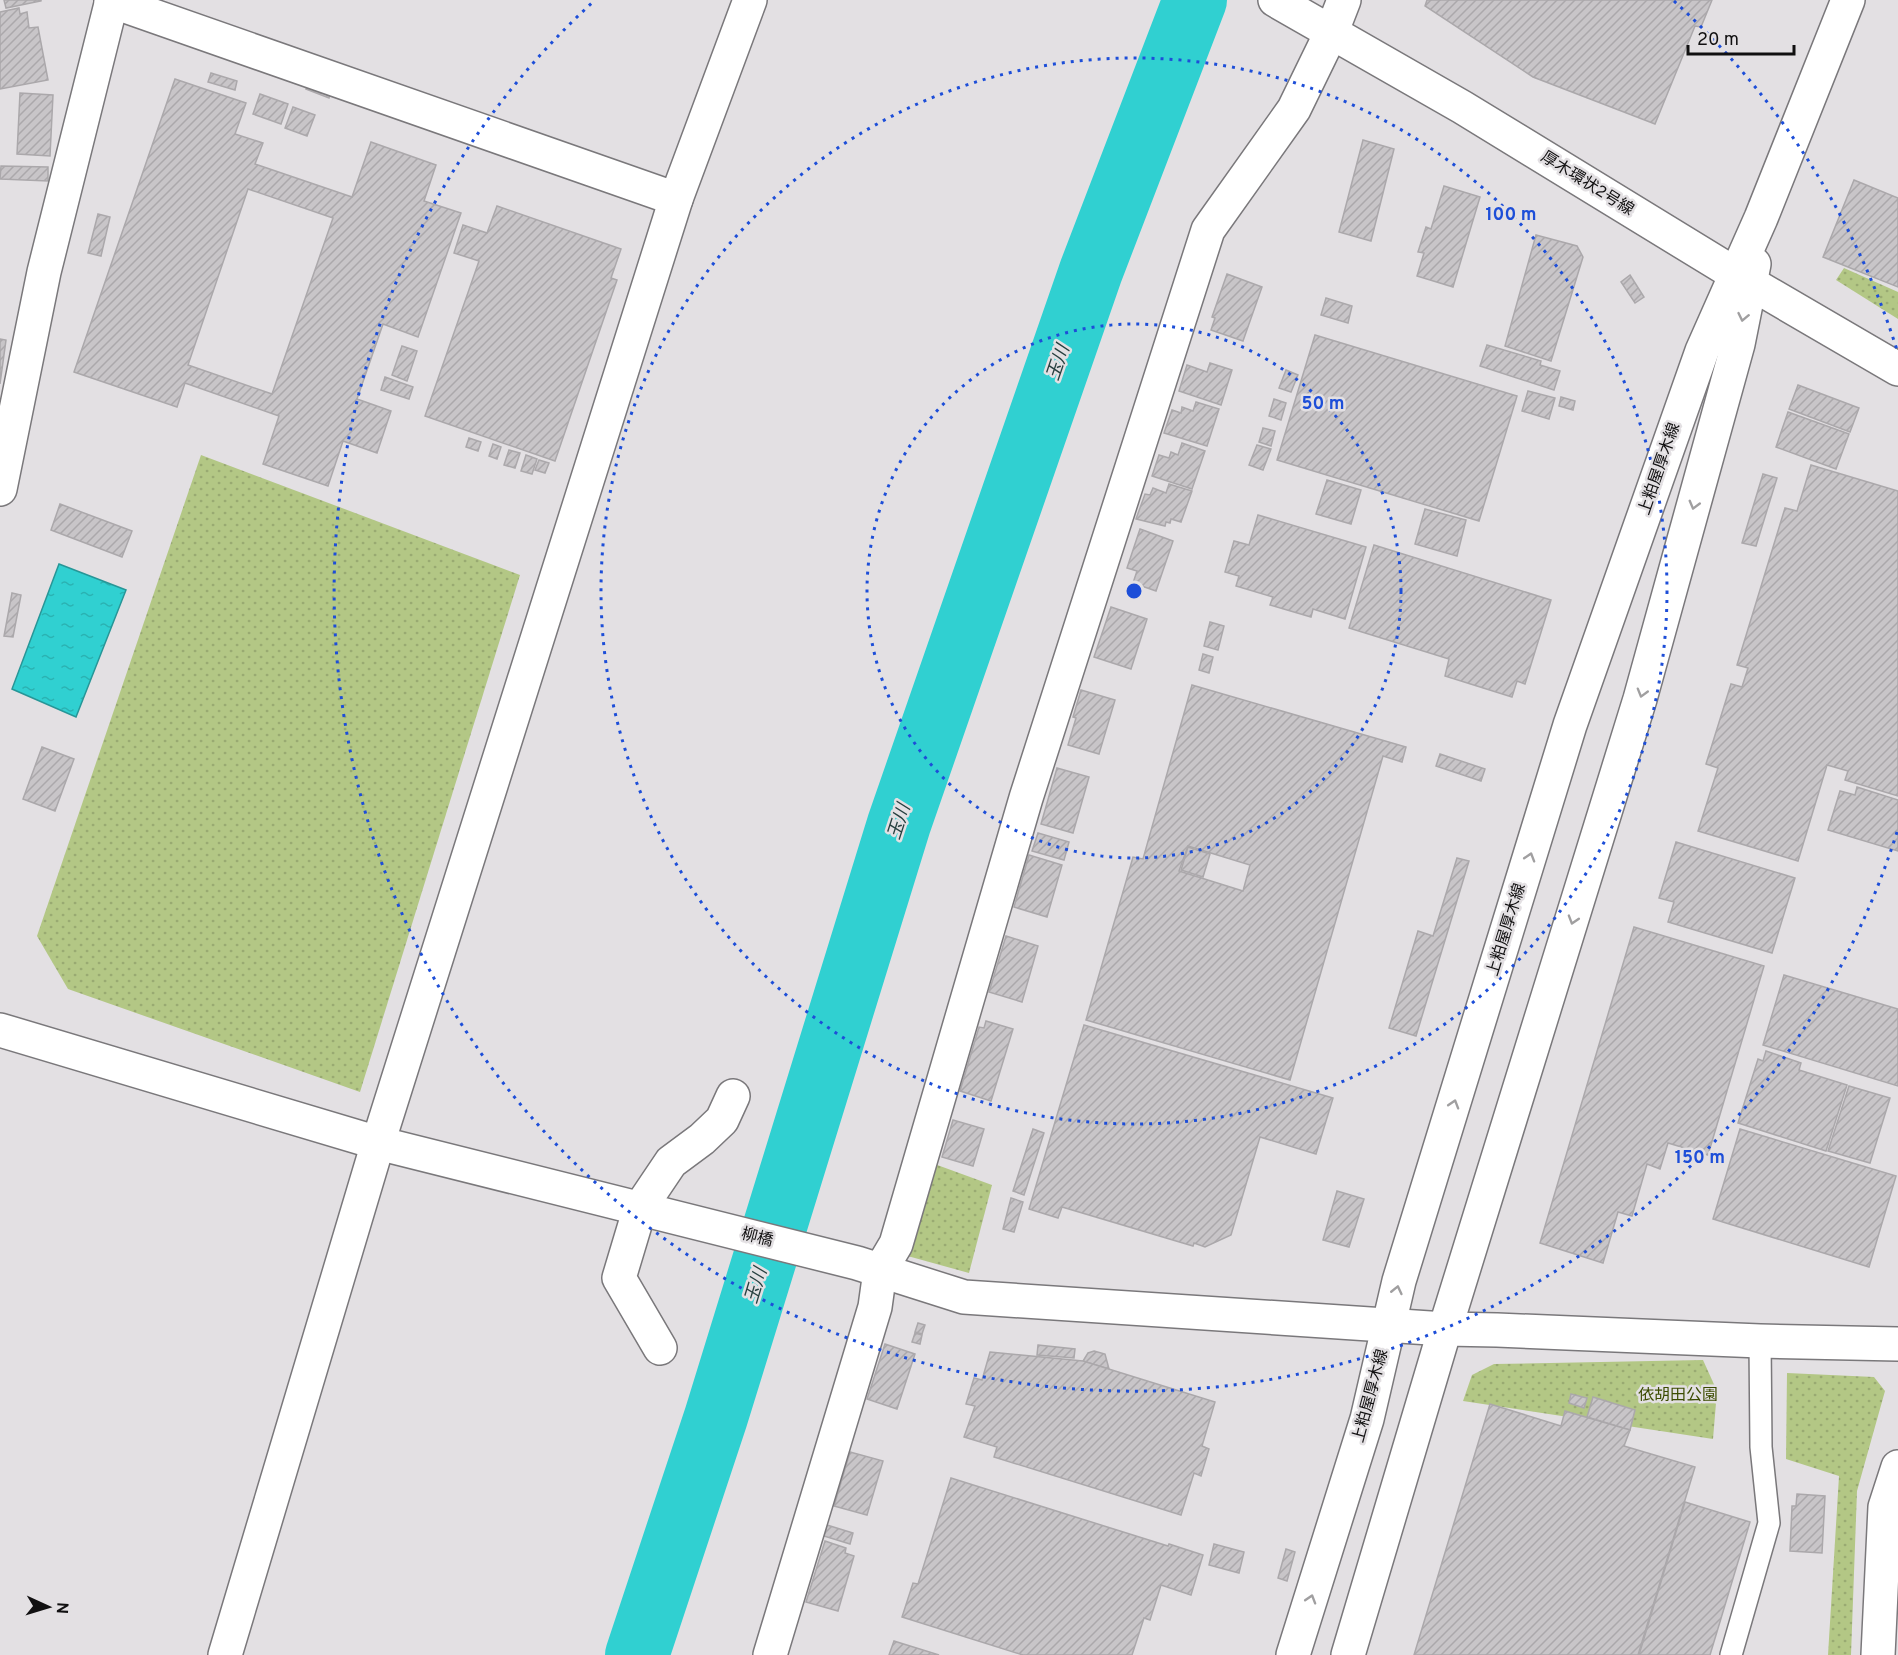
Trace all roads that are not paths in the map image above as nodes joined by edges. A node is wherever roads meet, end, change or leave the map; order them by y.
1 (750, 0) edge
2 (1275, 0) edge
3 (1344, 0) edge
4 (1848, 0) edge
5 (112, 1) edge
6 (1324, 28) junction
7 (676, 199) junction
8 (1743, 278) junction
9 (1898, 369) edge
10 (3, 452) edge
11 (0, 489) edge
12 (0, 1030) edge
13 (733, 1096) dead end
14 (378, 1143) junction
15 (648, 1211) junction
16 (869, 1267) junction
17 (1389, 1326) junction
18 (1445, 1329) junction
19 (1761, 1341) junction
20 (1898, 1344) edge
21 (660, 1348) dead end
22 (1898, 1467) edge
23 (225, 1655) edge
24 (770, 1655) edge
25 (1293, 1655) edge
26 (1348, 1655) edge
27 (1731, 1655) edge
28 (1878, 1655) edge

1 - 7 street
2 - 6 street, 厚木環状2号線
3 - 6 street
4 - 8 street, 上粕屋厚木線
5 - 7 street
5 - 10 street
6 - 8 street, 厚木環状2号線
6 - 16 street
7 - 14 street
8 - 9 street, 厚木環状2号線
17 -> 8 street, 上粕屋厚木線
8 -> 18 street, 上粕屋厚木線
10 - 11 street
12 - 14 street, 柳橋
13 - 15 street
14 - 15 street, 柳橋
14 - 23 street
15 - 16 street, 柳橋
15 - 21 street
16 - 17 street, 柳橋
16 - 24 street
17 - 18 street, 柳橋
25 -> 17 street, 上粕屋厚木線
18 - 19 street, 柳橋
18 - 26 street, 上粕屋厚木線
19 - 20 street, 柳橋
19 - 27 lane
22 - 28 street

